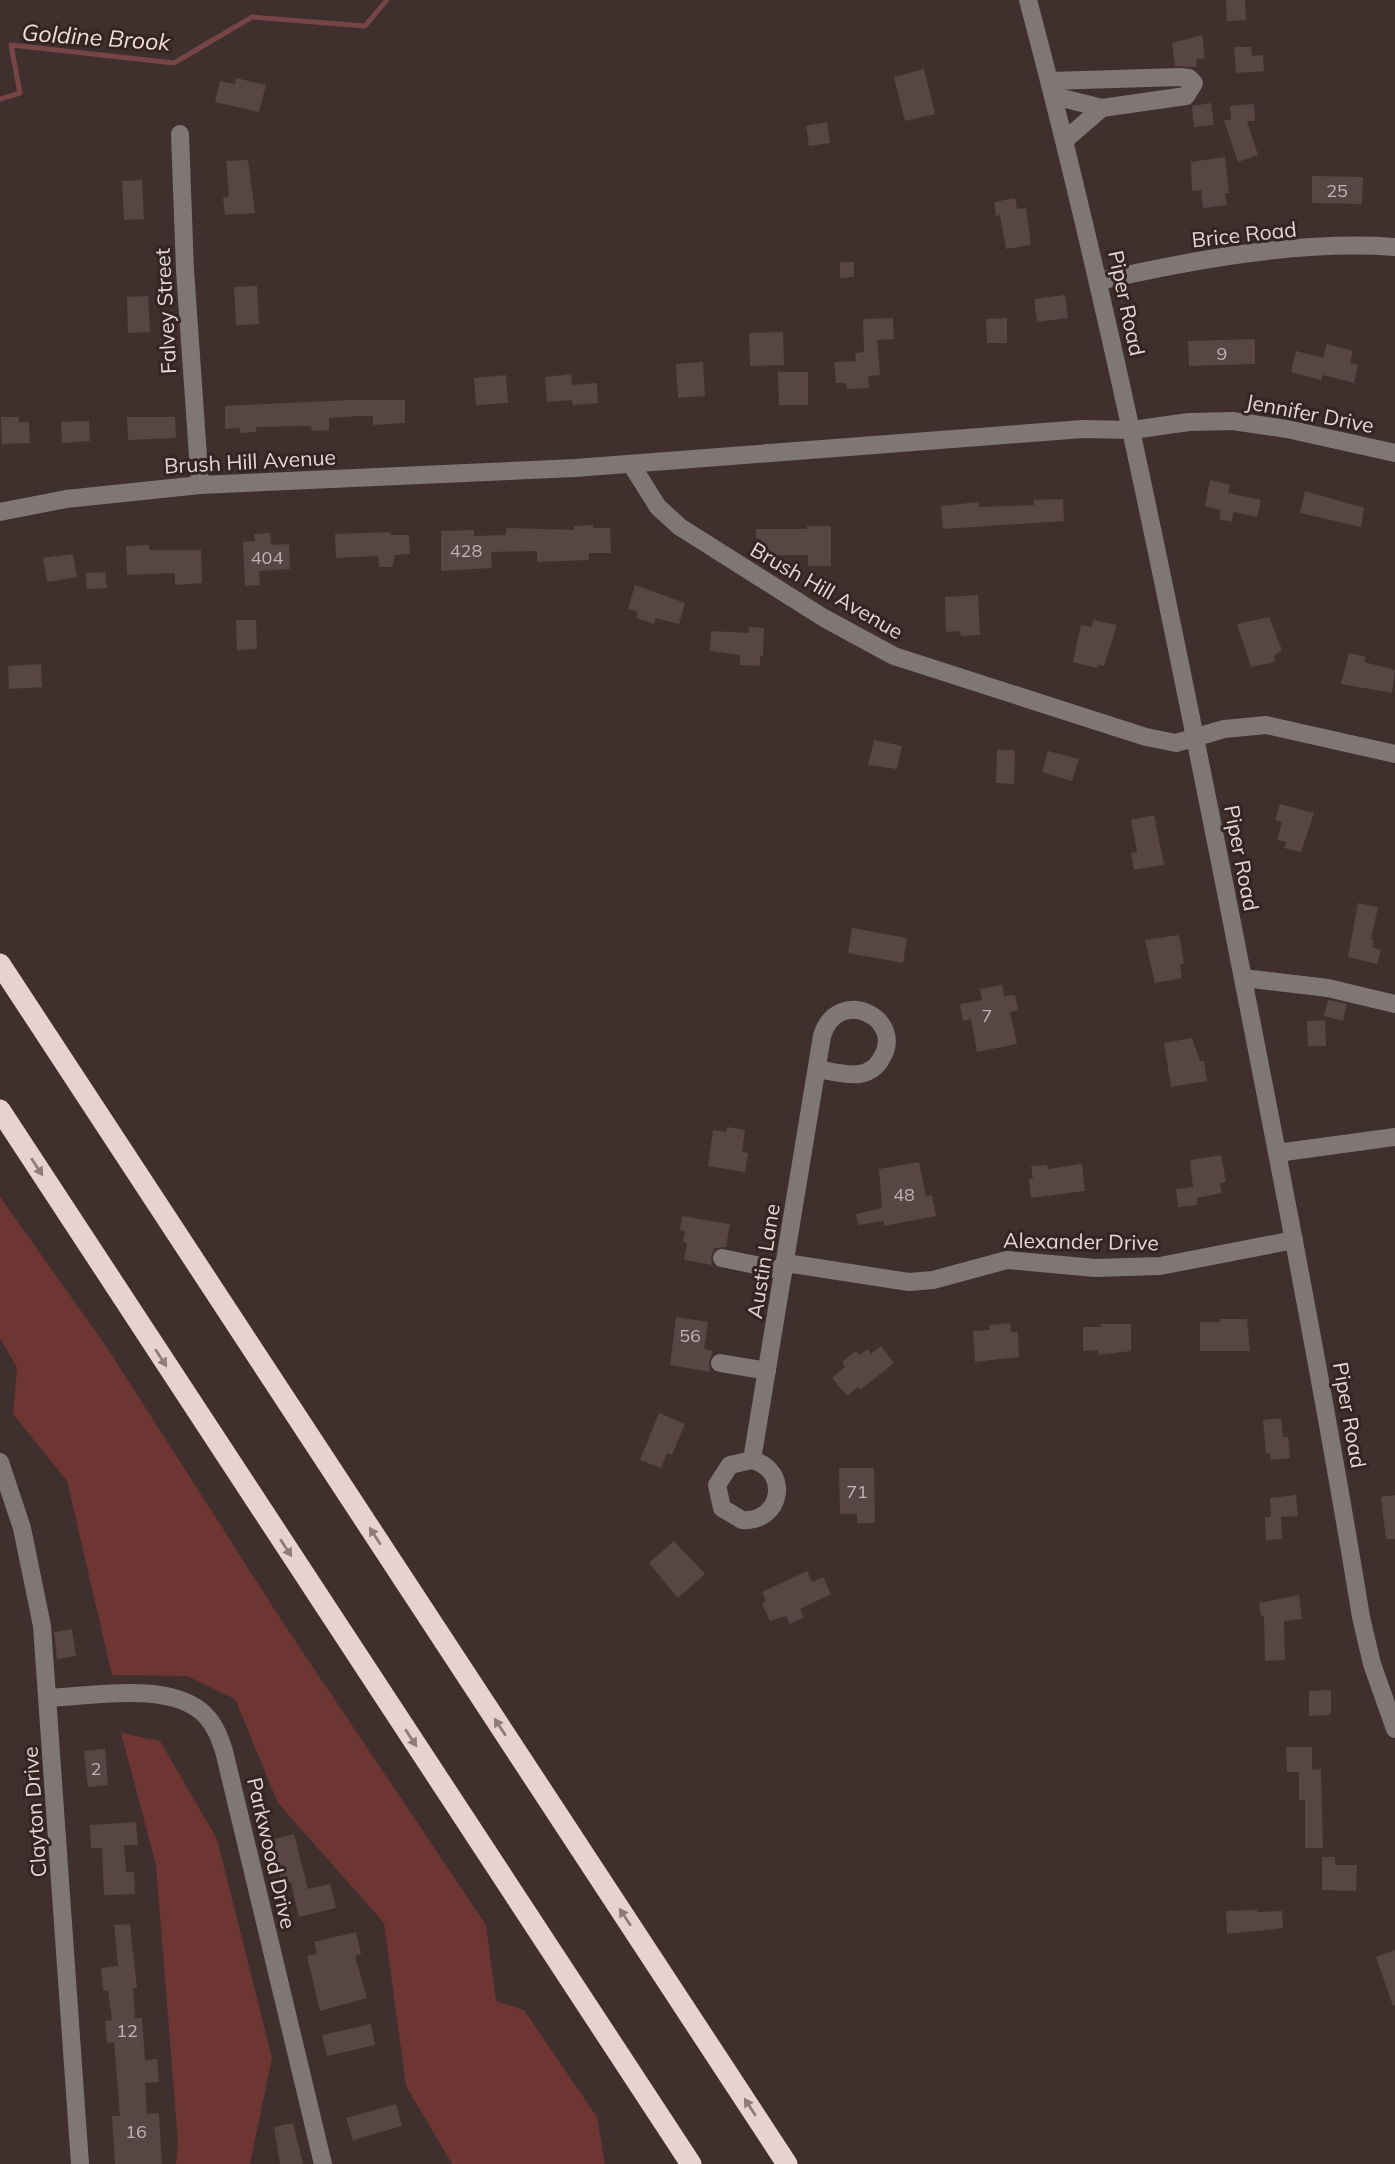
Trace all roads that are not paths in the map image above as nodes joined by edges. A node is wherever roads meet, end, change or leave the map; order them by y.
1 (1028, 0) edge
2 (1052, 88) junction
3 (1102, 108) junction
4 (180, 134) dead end
5 (1065, 140) junction
6 (1395, 247) edge
7 (1099, 281) junction
8 (1132, 430) junction
9 (1395, 453) edge
10 (631, 464) junction
11 (200, 485) junction
12 (0, 513) edge
13 (1196, 738) junction
14 (1395, 754) edge
15 (0, 964) edge
16 (1243, 978) junction
17 (1395, 1004) edge
18 (817, 1069) dead end
19 (0, 1110) edge
20 (1395, 1138) edge
21 (1277, 1153) junction
22 (1294, 1240) junction
23 (722, 1258) dead end
24 (785, 1267) junction
25 (720, 1363) dead end
26 (767, 1371) junction
27 (752, 1460) dead end
28 (0, 1462) edge
29 (48, 1698) junction
30 (1395, 1729) edge
31 (79, 2164) edge
32 (323, 2164) edge
33 (691, 2164) edge
34 (787, 2164) edge

1 - 2 street, Piper Road
2 - 3 street
2 - 3 street
2 - 5 street, Piper Road
3 - 5 street
4 - 11 street, Falvey Street
5 - 7 street, Piper Road
6 - 7 street, Brice Road
7 - 8 street, Piper Road
8 - 9 street, Jennifer Drive
8 - 10 street, Brush Hill Avenue
8 - 13 street, Piper Road
10 - 11 street, Brush Hill Avenue
10 - 13 street, Brush Hill Avenue
11 - 12 street, Brush Hill Avenue
13 - 14 street, Brush Hill Avenue
13 - 16 street, Piper Road
34 -> 15 highway
16 - 17 street
16 - 21 street, Piper Road
18 - 24 street, Austin Lane
19 -> 33 highway
20 - 21 street
21 - 22 street, Piper Road
22 - 24 street, Alexander Drive
22 - 30 street, Piper Road
23 - 24 street, Alexander Drive
24 - 26 street, Austin Lane
25 - 26 street
26 - 27 street, Austin Lane
28 - 29 street, Clayton Drive
29 - 31 street, Clayton Drive
29 - 32 street, Parkwood Drive

